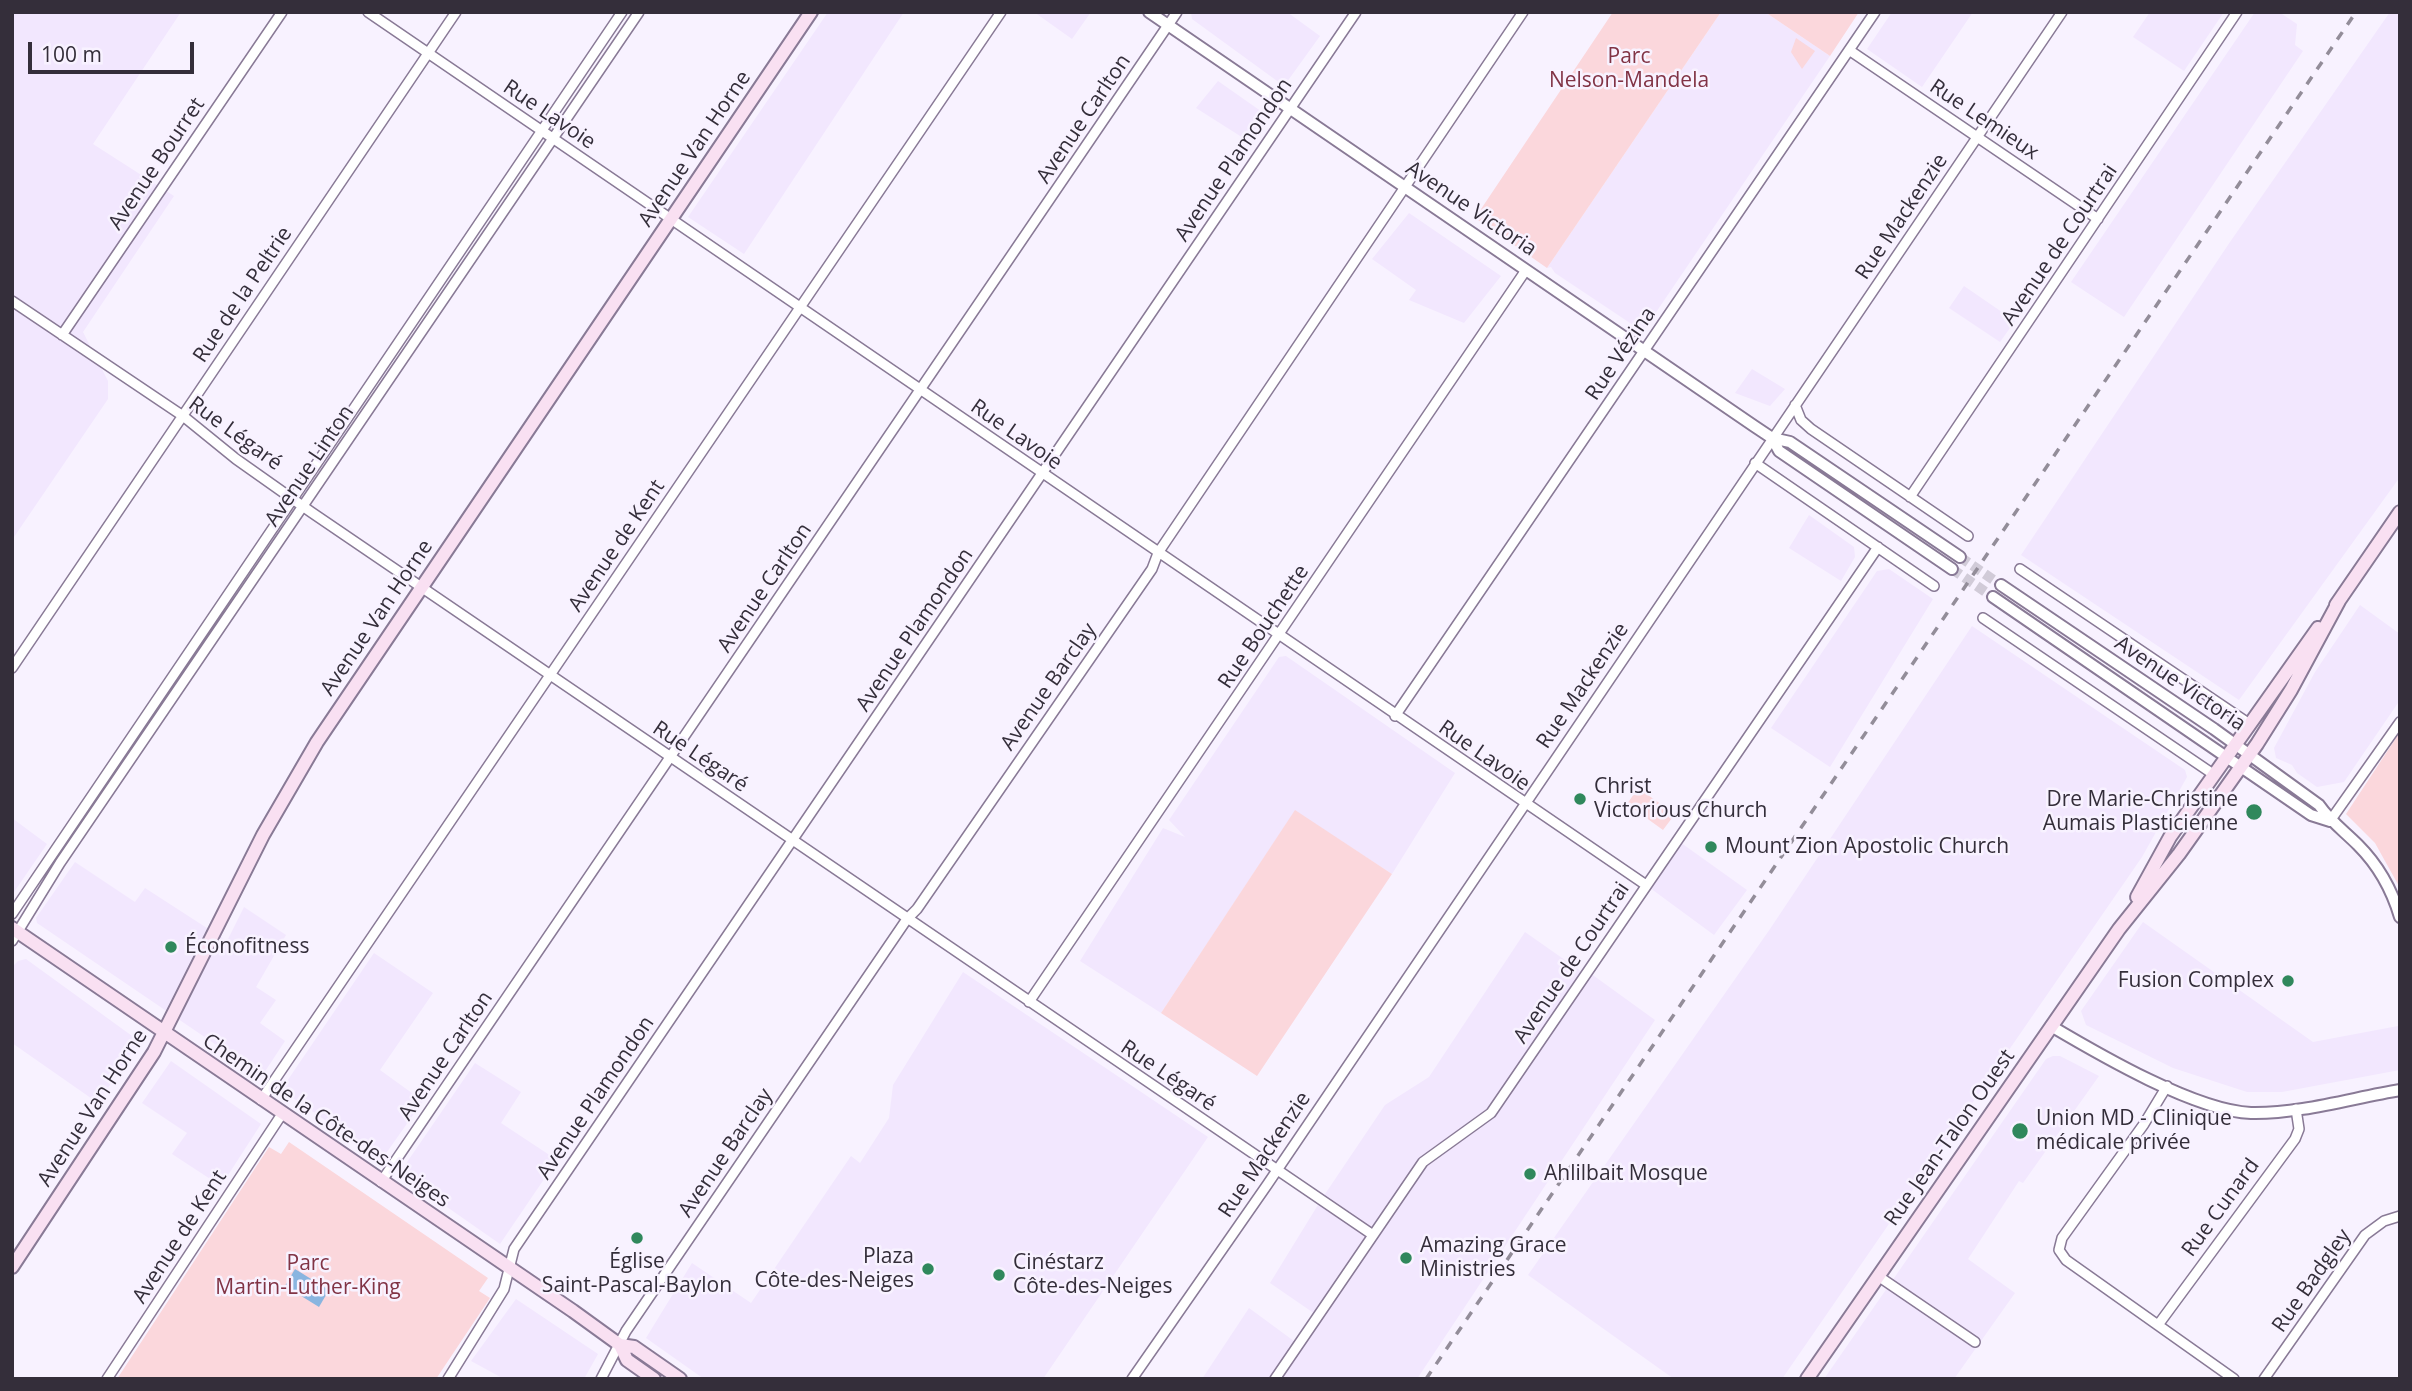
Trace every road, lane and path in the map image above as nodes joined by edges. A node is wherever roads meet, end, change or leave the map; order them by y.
1 (282, 12) edge
2 (368, 12) edge
3 (456, 12) edge
4 (622, 12) edge
5 (639, 12) edge
6 (811, 12) edge
7 (1001, 12) edge
8 (1149, 12) edge
9 (1177, 12) edge
10 (1356, 12) edge
11 (1523, 12) edge
12 (1875, 12) edge
13 (2062, 12) edge
14 (2238, 12) edge
15 (1168, 26) junction
16 (1849, 50) junction
17 (428, 53) junction
18 (1290, 109) junction
19 (541, 132) junction
20 (1978, 137) junction
21 (553, 139) junction
22 (1405, 187) junction
23 (670, 219) junction
24 (2098, 219) junction
25 (1526, 270) junction
26 (12, 301) edge
27 (800, 308) junction
28 (62, 335) junction
29 (1644, 351) junction
30 (920, 391) junction
31 (1795, 405) junction
32 (183, 416) junction
33 (1772, 438) junction
34 (1755, 463) junction
35 (1042, 474) junction
36 (293, 496) junction
37 (1910, 497) junction
38 (304, 507) junction
39 (2400, 512) edge
40 (1969, 536) dead end
41 (1878, 547) junction
42 (1158, 553) junction
43 (1960, 557) tunnel mouth
44 (1952, 569) tunnel mouth
45 (2020, 569) dead end
46 (2001, 585) tunnel mouth
47 (1934, 586) dead end
48 (421, 587) junction
49 (1993, 597) tunnel mouth
50 (2339, 601) junction
51 (1983, 618) dead end
52 (1279, 636) junction
53 (12, 668) edge
54 (550, 675) junction
55 (1395, 716) junction
56 (2400, 722) edge
57 (2248, 723) junction
58 (2234, 743) junction
59 (2250, 755) junction
60 (2225, 756) junction
61 (670, 757) junction
62 (2242, 767) junction
63 (2213, 774) junction
64 (1525, 806) junction
65 (2330, 821) junction
66 (793, 841) junction
67 (1646, 886) junction
68 (2399, 911) edge
69 (12, 914) edge
70 (907, 919) junction
71 (2126, 919) junction
72 (14, 933) edge
73 (1029, 1002) junction
74 (2051, 1026) junction
75 (164, 1034) junction
76 (2167, 1086) junction
77 (2400, 1090) edge
78 (261, 1100) junction
79 (2296, 1109) junction
80 (282, 1114) junction
81 (1276, 1170) junction
82 (381, 1182) junction
83 (2400, 1216) edge
84 (1373, 1235) junction
85 (12, 1267) edge
86 (509, 1268) junction
87 (1878, 1276) junction
88 (2158, 1325) junction
89 (1975, 1342) dead end
90 (620, 1345) junction
91 (107, 1379) edge
92 (448, 1379) edge
93 (601, 1379) edge
94 (654, 1379) edge
95 (680, 1379) edge
96 (1132, 1379) edge
97 (1275, 1379) edge
98 (1807, 1379) edge
99 (2234, 1379) edge
100 (2264, 1379) edge

1 - 28 street, Avenue Bourret
2 - 17 street, Rue Lavoie
3 - 17 street, Rue de la Peltrie
4 - 19 street, Avenue Linton
5 - 21 street, Avenue Linton
6 - 23 main road, Avenue Van Horne
7 - 27 street, Avenue de Kent
8 - 15 street, Avenue Victoria
9 - 15 street, Avenue Carlton
10 - 18 street, Avenue Plamondon
11 - 22 street, Avenue Barclay
12 - 16 street, Rue Vézina
13 - 20 street, Rue Mackenzie
14 - 24 street, Avenue de Courtrai
15 - 18 street, Avenue Victoria
15 - 30 street, Avenue Carlton
16 - 20 street, Rue Lemieux
16 - 29 street, Rue Vézina
17 - 19 street, Rue Lavoie
17 - 32 street, Rue de la Peltrie
18 - 22 street, Avenue Victoria
18 - 35 street, Avenue Plamondon
19 - 21 street, Rue Lavoie
19 - 36 street, Avenue Linton
20 - 24 street, Rue Lemieux
20 - 31 street, Rue Mackenzie
21 - 23 street, Rue Lavoie
21 - 38 street, Avenue Linton
22 - 25 street, Avenue Victoria
22 - 42 street, Avenue Barclay
23 - 27 street, Rue Lavoie
23 - 48 main road, Avenue Van Horne
24 - 37 street, Avenue de Courtrai
25 - 29 street, Avenue Victoria
25 - 52 street, Rue Bouchette
26 - 28 street, Rue Légaré
27 - 30 street, Rue Lavoie
27 - 54 street, Avenue de Kent
28 - 32 street, Rue Légaré
29 - 33 street, Avenue Victoria
29 - 55 street, Rue Vézina
30 - 35 street, Rue Lavoie
30 - 61 street, Avenue Carlton
31 - 33 street, Rue Mackenzie
31 - 37 street
32 - 36 street, Rue Légaré
32 - 53 street, Rue de la Peltrie
33 - 34 street, Rue Mackenzie
33 - 43 street, Avenue Victoria
33 - 44 street, Avenue Victoria
34 - 41 street
34 - 64 street, Rue Mackenzie
35 - 42 street, Rue Lavoie
35 - 66 street, Avenue Plamondon
36 - 38 street, Rue Légaré
36 - 69 street, Avenue Linton
37 - 40 street
38 - 48 street, Rue Légaré
38 - 72 street, Avenue Linton
39 - 50 main road, Rue Jean-Talon Ouest
41 - 47 street
41 - 67 street, Avenue de Courtrai
42 - 52 street, Rue Lavoie
42 - 70 street, Avenue Barclay
45 - 57 street, Avenue Victoria
46 - 58 street, Avenue Victoria
48 - 54 street, Rue Légaré
48 - 75 main road, Avenue Van Horne
49 - 60 street, Avenue Victoria
50 - 57 main road, Rue Jean-Talon Ouest
50 - 59 main road, Rue Jean-Talon Ouest
51 - 63 street
52 - 55 street, Rue Lavoie
52 - 73 street, Rue Bouchette
54 - 61 street, Rue Légaré
54 - 78 street, Avenue de Kent
55 - 64 street, Rue Lavoie
56 - 65 street
57 - 58 main road, Rue Jean-Talon Ouest
58 - 59 street, Avenue Victoria
58 - 60 main road, Rue Jean-Talon Ouest
59 - 62 main road, Rue Jean-Talon Ouest
59 - 65 street, Avenue Victoria
60 - 62 street, Avenue Victoria
60 - 63 main road, Rue Jean-Talon Ouest
61 - 66 street, Rue Légaré
61 - 82 street, Avenue Carlton
62 - 65 street, Avenue Victoria
62 - 71 main road, Rue Jean-Talon Ouest
63 - 71 main road, Rue Jean-Talon Ouest
64 - 67 street, Rue Lavoie
64 - 81 street, Rue Mackenzie
65 - 68 street, Avenue Victoria
66 - 70 street, Rue Légaré
66 - 86 street, Avenue Plamondon
67 - 84 street, Avenue de Courtrai
70 - 73 street, Rue Légaré
70 - 90 street, Avenue Barclay
71 - 74 main road, Rue Jean-Talon Ouest
72 - 75 main road, Chemin de la Côte-des-Neiges
73 - 81 street, Rue Légaré
74 - 76 street
74 - 87 main road, Rue Jean-Talon Ouest
75 - 78 main road, Chemin de la Côte-des-Neiges
75 - 85 main road, Avenue Van Horne
76 - 79 street
76 - 88 street
77 - 79 street
78 - 80 main road, Chemin de la Côte-des-Neiges
79 - 88 street, Rue Cunard
80 - 82 main road, Chemin de la Côte-des-Neiges
80 - 91 street, Avenue de Kent
81 - 84 street, Rue Légaré
81 - 96 street, Rue Mackenzie
82 - 86 main road, Chemin de la Côte-des-Neiges
83 - 100 street, Rue Badgley
84 - 97 street, Avenue de Courtrai
86 - 90 main road, Chemin de la Côte-des-Neiges
86 - 92 street, Avenue Plamondon
87 - 89 street
87 - 98 main road, Rue Jean-Talon Ouest
88 - 99 street
90 - 93 street, Avenue Barclay
90 - 94 main road, Chemin de la Côte-des-Neiges
90 - 95 main road, Chemin de la Côte-des-Neiges

